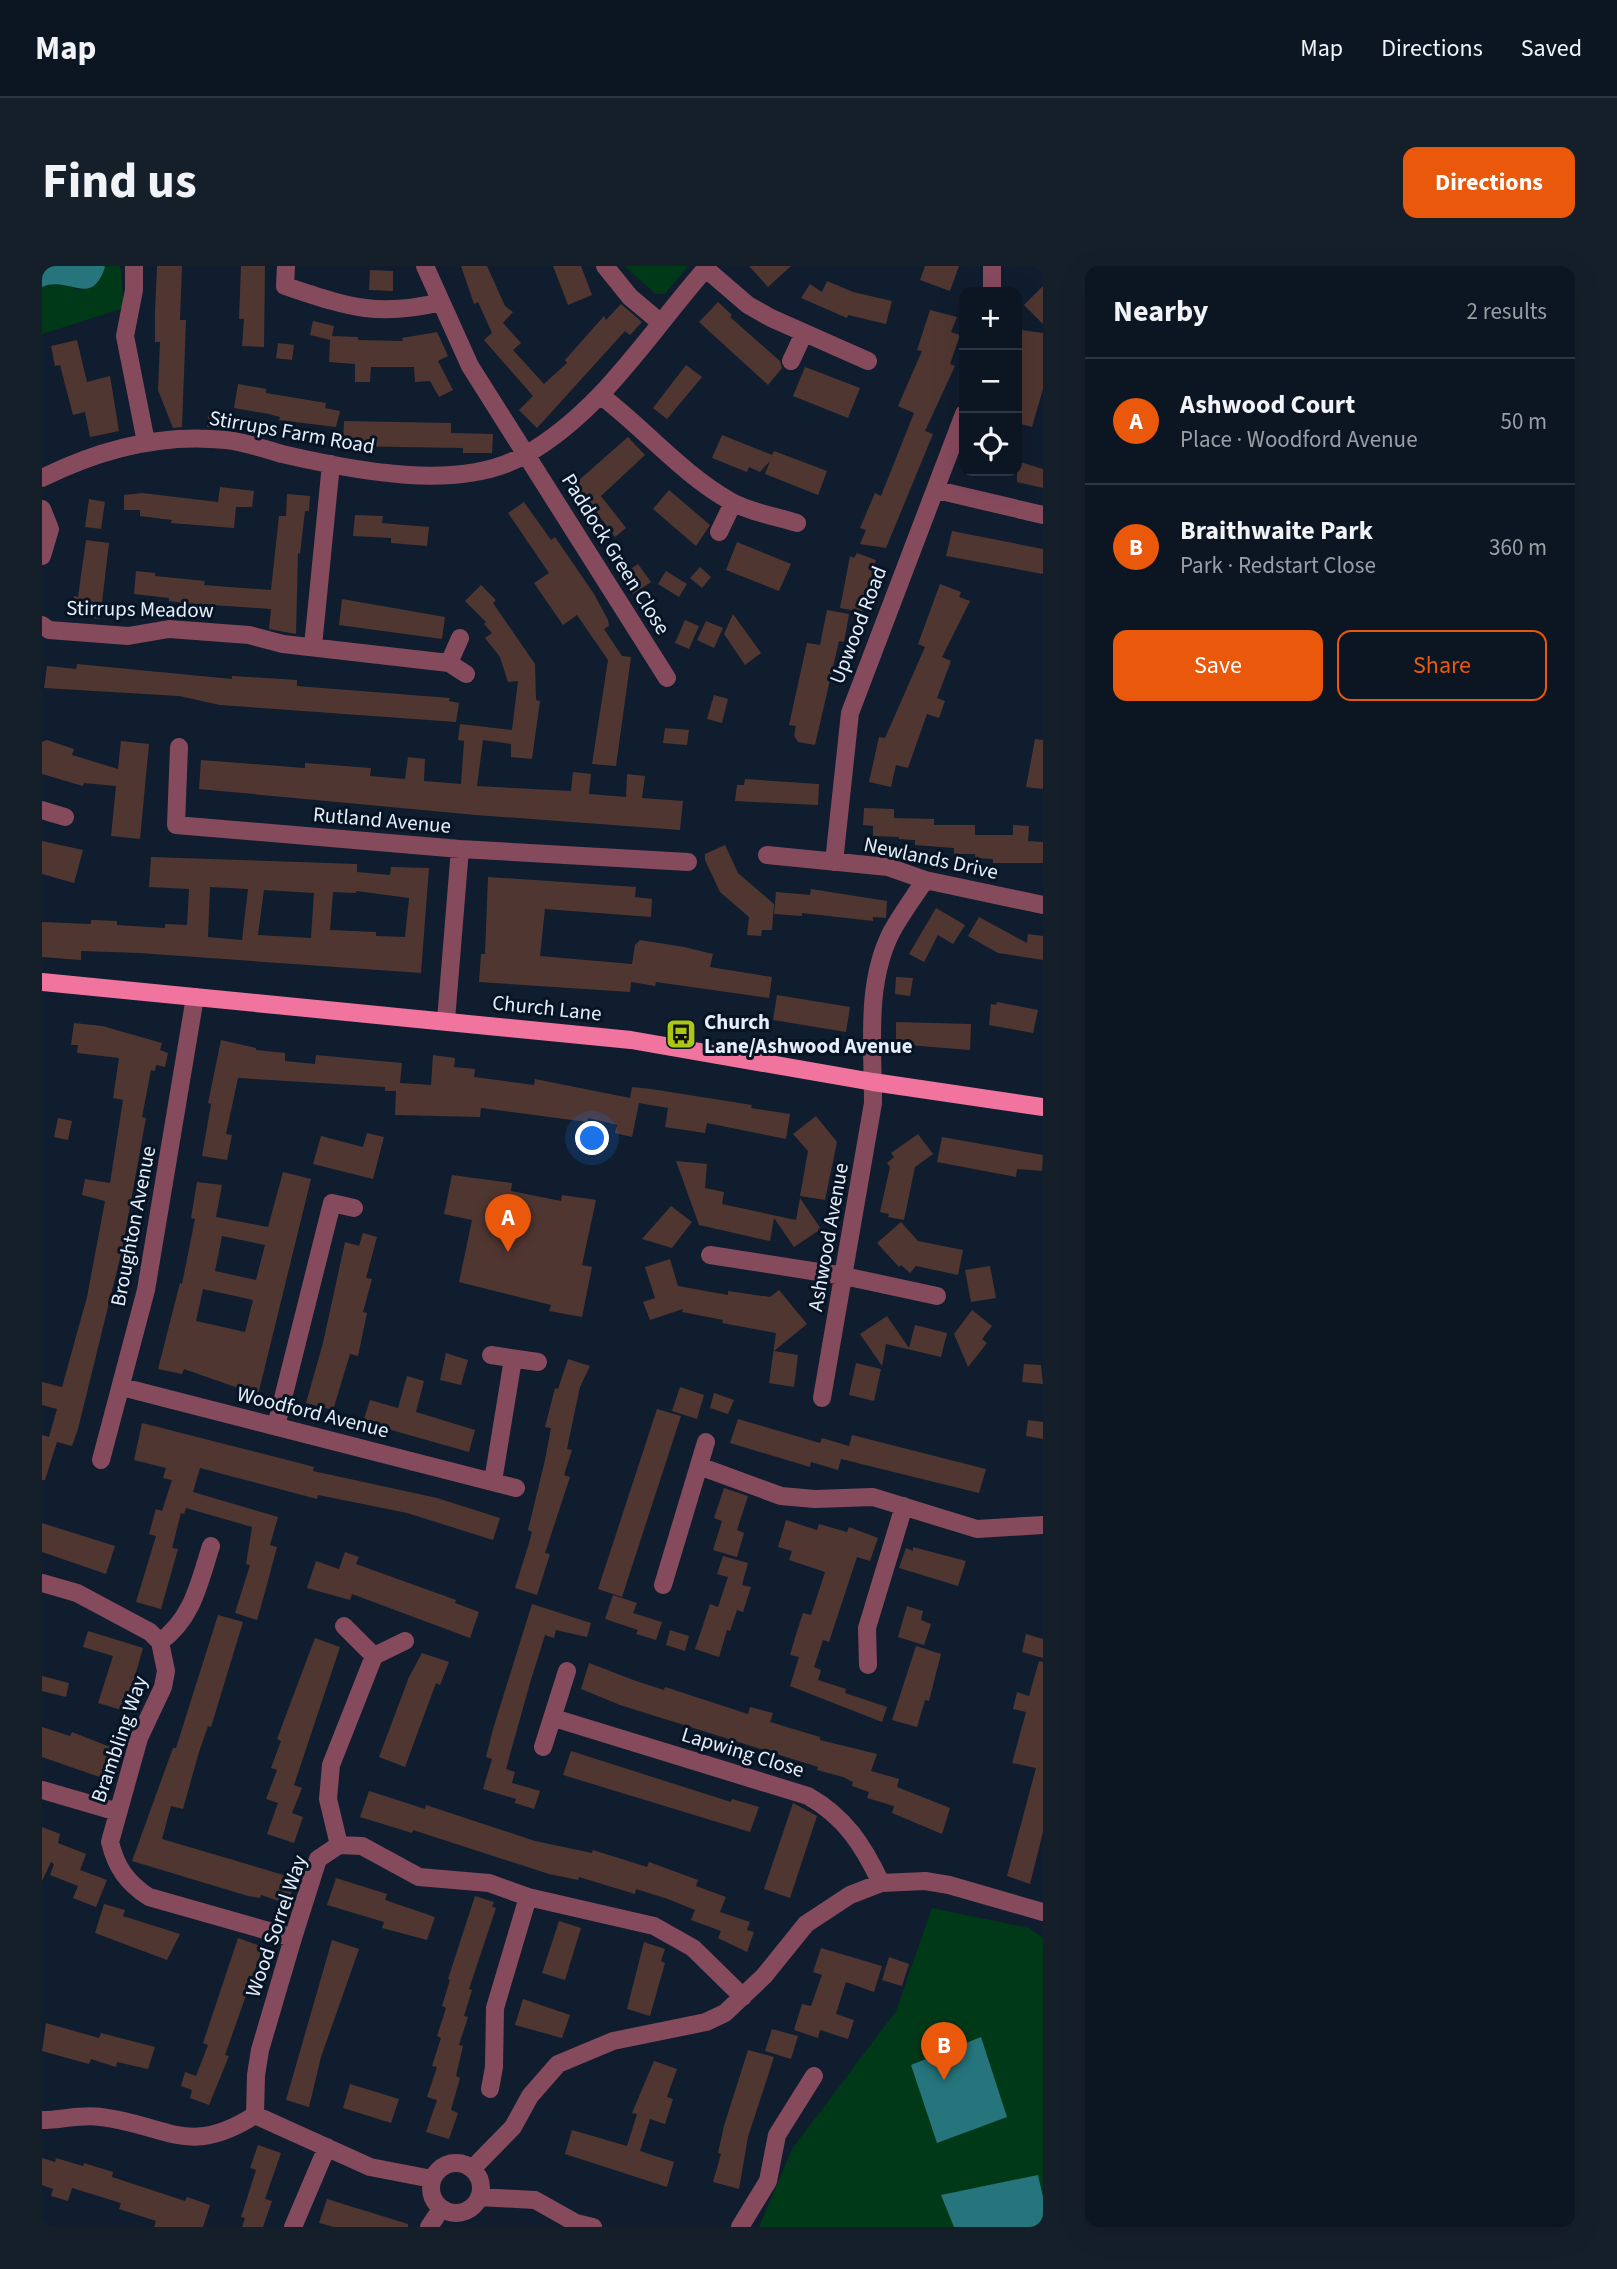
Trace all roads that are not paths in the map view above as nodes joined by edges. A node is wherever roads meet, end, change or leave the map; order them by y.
1 (134, 266) edge
2 (286, 266) edge
3 (425, 266) edge
4 (605, 266) edge
5 (992, 266) edge
6 (707, 267) edge
7 (992, 287) edge
8 (441, 302) junction
9 (661, 323) junction
10 (804, 333) junction
11 (791, 361) dead end
12 (868, 361) dead end
13 (600, 395) junction
14 (959, 428) edge
15 (146, 442) junction
16 (527, 454) junction
17 (331, 464) junction
18 (42, 478) edge
19 (936, 490) junction
20 (733, 503) junction
21 (42, 509) edge
22 (1043, 515) edge
23 (797, 523) dead end
24 (719, 532) dead end
25 (42, 556) edge
26 (44, 630) edge
27 (460, 638) dead end
28 (313, 646) junction
29 (449, 663) junction
30 (466, 674) dead end
31 (667, 678) dead end
32 (179, 747) dead end
33 (42, 810) edge
34 (65, 817) dead end
35 (460, 849) junction
36 (767, 855) dead end
37 (688, 862) dead end
38 (834, 862) junction
39 (925, 880) junction
40 (1043, 905) edge
41 (42, 982) edge
42 (195, 997) junction
43 (446, 1020) junction
44 (873, 1082) junction
45 (1043, 1107) edge
46 (354, 1208) dead end
47 (710, 1255) dead end
48 (844, 1276) junction
49 (937, 1296) dead end
50 (491, 1355) dead end
51 (513, 1359) junction
52 (538, 1362) dead end
53 (122, 1387) junction
54 (822, 1398) dead end
55 (275, 1426) junction
56 (706, 1442) dead end
57 (101, 1460) dead end
58 (699, 1466) junction
59 (493, 1481) junction
60 (516, 1489) dead end
61 (904, 1506) junction
62 (1043, 1525) edge
63 (211, 1546) dead end
64 (42, 1583) edge
65 (663, 1585) dead end
66 (344, 1626) dead end
67 (405, 1641) dead end
68 (160, 1642) junction
69 (374, 1656) junction
70 (868, 1665) dead end
71 (567, 1671) dead end
72 (554, 1718) junction
73 (543, 1747) dead end
74 (42, 1790) edge
75 (118, 1812) junction
76 (339, 1845) junction
77 (881, 1883) junction
78 (528, 1897) junction
79 (1043, 1912) edge
80 (293, 1938) junction
81 (743, 1997) junction
82 (814, 2076) dead end
83 (490, 2089) dead end
84 (255, 2115) junction
85 (42, 2120) edge
86 (327, 2147) junction
87 (472, 2169) junction
88 (432, 2179) junction
89 (479, 2197) junction
90 (441, 2209) junction
91 (581, 2226) edge
92 (293, 2227) edge
93 (429, 2227) edge
94 (740, 2227) edge

1 - 15 street
2 - 8 street
3 - 8 street, Paddock Green Close
4 - 9 street
5 - 7 street
6 - 9 street, Stirrups Farm Road
6 - 10 street
8 - 16 street, Paddock Green Close
9 - 13 street, Stirrups Farm Road
10 - 11 street
10 - 12 street
13 - 16 street, Stirrups Farm Road
13 - 20 street
14 - 19 street, Upwood Road
15 - 17 street, Stirrups Farm Road
15 - 18 street, Stirrups Farm Road
16 - 17 street, Stirrups Farm Road
16 - 31 street, Paddock Green Close
17 - 28 street
19 - 22 street
19 - 38 street, Upwood Road
20 - 23 street
20 - 24 street
21 - 25 street
26 - 28 street, Stirrups Meadow
27 - 29 street
28 - 29 street, Stirrups Meadow
29 - 30 street, Stirrups Meadow
32 - 35 street, Rutland Avenue
33 - 34 street
35 - 37 street, Rutland Avenue
35 - 43 street
36 - 38 street, Newlands Drive
38 - 39 street, Newlands Drive
39 - 40 street, Newlands Drive
39 - 44 street, Ashwood Avenue
41 - 42 main road, Church Lane
42 - 43 main road, Church Lane
42 - 53 street, Broughton Avenue
43 - 44 main road, Church Lane
44 - 45 main road, Church Lane
44 - 48 street, Ashwood Avenue
46 - 55 street
47 - 48 street
48 - 49 street
48 - 54 street, Ashwood Avenue
50 - 51 street
51 - 52 street
51 - 59 street
53 - 55 street, Woodford Avenue
53 - 57 street, Broughton Avenue
55 - 59 street, Woodford Avenue
56 - 58 street
58 - 61 street
58 - 65 street
59 - 60 street, Woodford Avenue
61 - 62 street
61 - 70 street
63 - 68 street
64 - 68 street
66 - 69 street
67 - 69 street
68 - 75 street, Brambling Way
69 - 76 street
71 - 72 street
72 - 73 street
72 - 77 street, Lapwing Close
74 - 75 street
75 - 80 street, Brambling Way
76 - 78 street, Wood Sorrel Way
76 - 80 street, Wood Sorrel Way
77 - 79 street
77 - 81 street
78 - 81 street, Wood Sorrel Way
78 - 83 street
80 - 84 street, Wood Sorrel Way
81 - 87 street
82 - 94 street
84 - 85 street
84 - 86 street
86 - 88 street
86 - 92 street
87 - 88 street
87 - 89 street
88 - 90 street
89 - 90 street
89 - 91 street
90 - 93 street

